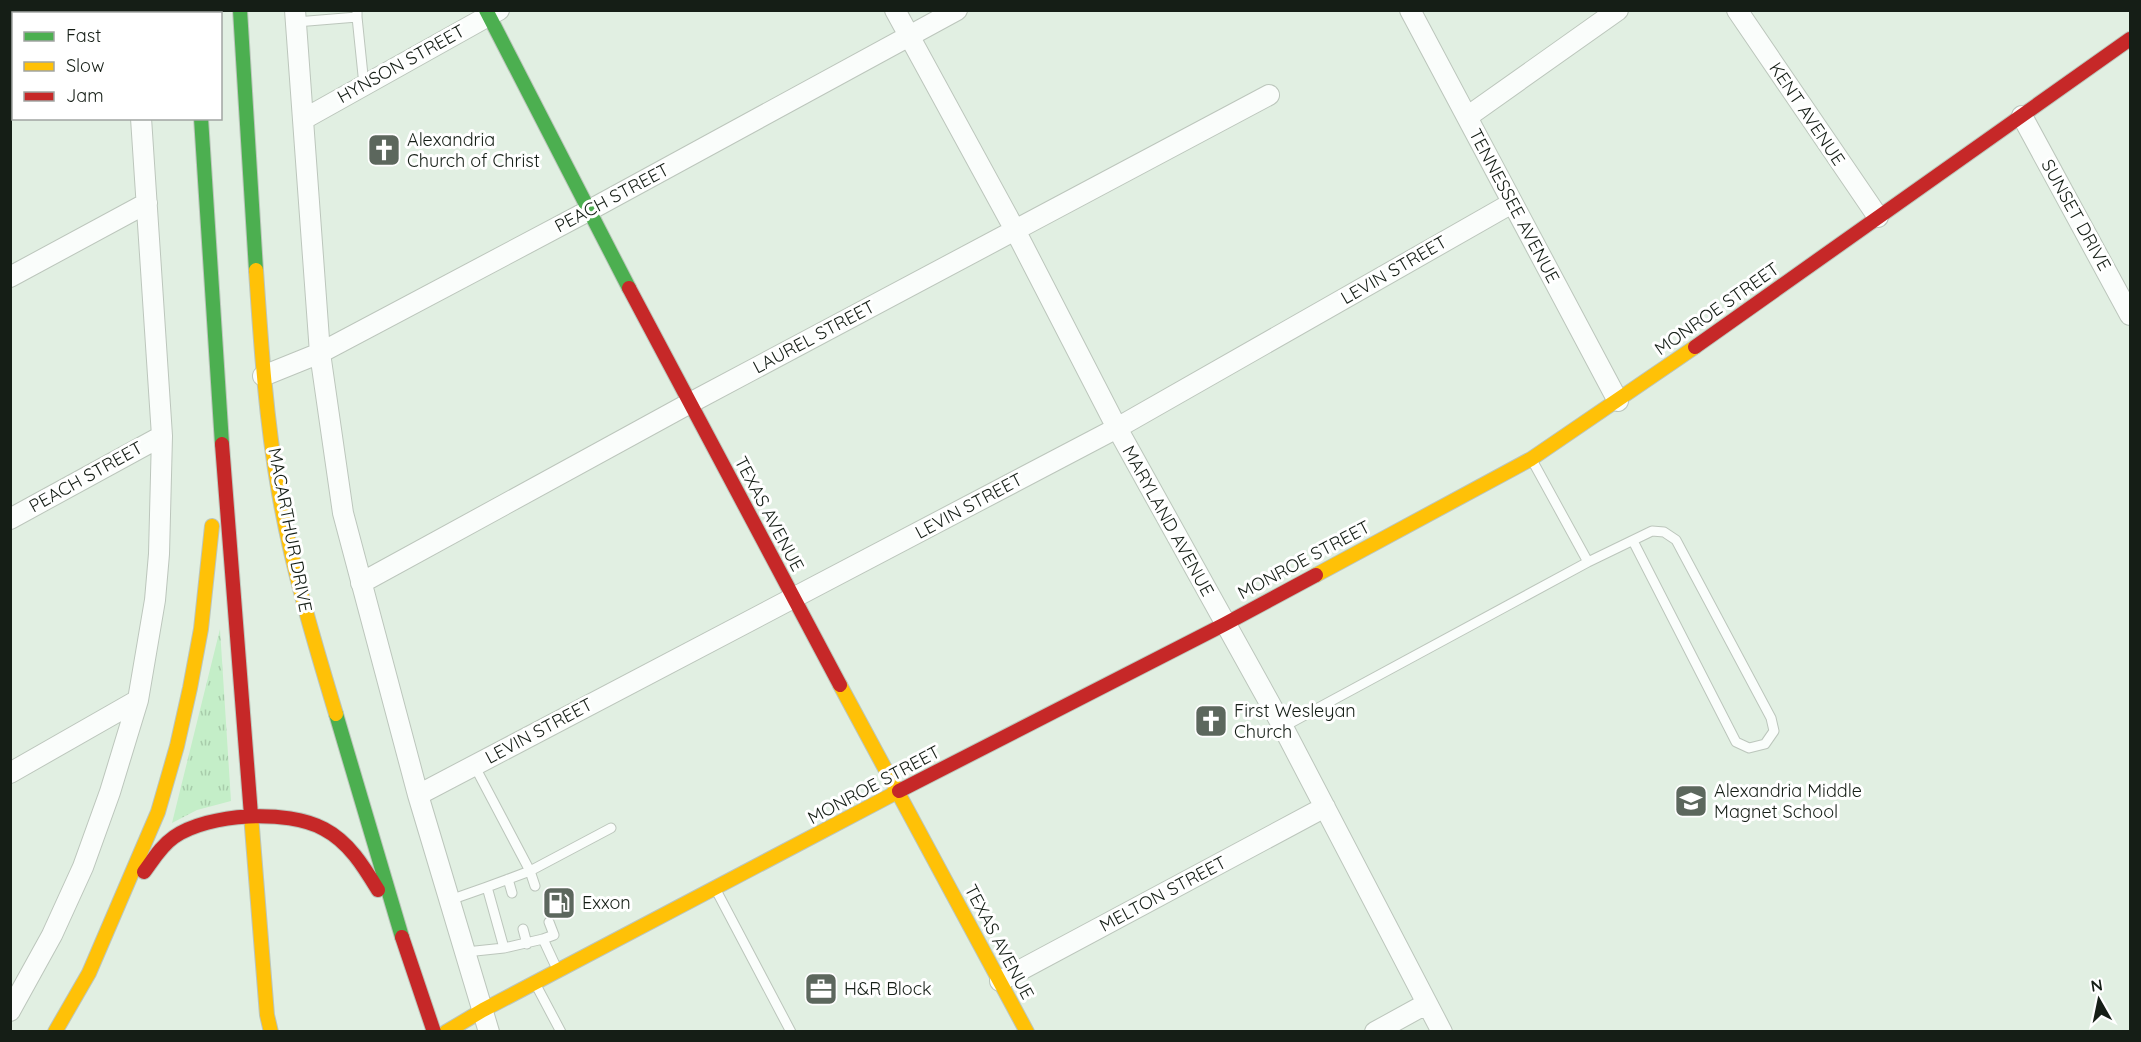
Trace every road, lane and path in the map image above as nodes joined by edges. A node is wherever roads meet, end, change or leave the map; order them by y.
1 (240, 10) edge
2 (895, 10) edge
3 (957, 10) edge
4 (1410, 10) edge
5 (1618, 10) edge
6 (1737, 10) edge
7 (492, 12) edge
8 (357, 14) edge
9 (296, 16) edge
10 (908, 37) junction
11 (2130, 39) edge
12 (364, 85) junction
13 (1269, 95) dead end
14 (2022, 116) junction
15 (1467, 117) junction
16 (304, 119) junction
17 (141, 120) edge
18 (201, 120) edge
19 (147, 203) junction
20 (1512, 203) junction
21 (588, 211) junction
22 (1878, 217) junction
23 (1015, 230) junction
24 (10, 277) edge
25 (2130, 315) edge
26 (216, 338) junction
27 (320, 353) junction
28 (264, 376) junction
29 (1618, 401) junction
30 (690, 403) junction
31 (1117, 428) junction
32 (162, 436) junction
33 (1531, 459) junction
34 (10, 519) edge
35 (1633, 540) junction
36 (1588, 562) junction
37 (361, 583) junction
38 (793, 598) junction
39 (1225, 624) junction
40 (138, 700) junction
41 (1283, 727) junction
42 (474, 765) junction
43 (10, 773) edge
44 (898, 792) junction
45 (418, 795) junction
46 (1325, 807) junction
47 (250, 818) junction
48 (610, 828) dead end
49 (530, 871) junction
50 (508, 879) junction
51 (487, 886) junction
52 (536, 886) dead end
53 (715, 888) junction
54 (512, 894) dead end
55 (450, 900) junction
56 (115, 915) junction
57 (396, 919) junction
58 (549, 922) dead end
59 (523, 929) dead end
60 (543, 939) junction
61 (528, 944) junction
62 (504, 948) junction
63 (466, 952) junction
64 (558, 971) junction
65 (1000, 981) junction
66 (535, 982) junction
67 (1426, 1004) junction
68 (483, 1010) junction
69 (10, 1011) edge
70 (55, 1032) edge
71 (271, 1032) edge
72 (434, 1032) edge
73 (446, 1032) edge
74 (489, 1032) edge
75 (561, 1032) edge
76 (791, 1032) edge
77 (1027, 1032) edge
78 (1375, 1032) edge
79 (1442, 1032) edge

1 - 28 main road, MACARTHUR DRIVE
2 - 10 street, MARYLAND AVENUE
3 - 10 street, PEACH STREET
4 - 15 street, TENNESSEE AVENUE
5 - 15 street
6 - 22 street, KENT AVENUE
7 - 12 street, HYNSON STREET
7 - 21 main road, TEXAS AVENUE
8 - 9 lane
8 - 12 lane
9 - 16 street
10 - 21 street, PEACH STREET
10 - 23 street, MARYLAND AVENUE
11 - 14 main road, MONROE STREET
12 - 16 street, HYNSON STREET
13 - 23 street, LAUREL STREET
14 - 22 main road, MONROE STREET
14 - 25 street, SUNSET DRIVE
15 - 20 street, TENNESSEE AVENUE
16 - 27 street
17 - 19 street
18 - 26 main road
19 - 24 street
19 - 32 street
20 - 29 street, TENNESSEE AVENUE
20 - 31 street, LEVIN STREET
21 - 27 street, PEACH STREET
21 - 30 main road, TEXAS AVENUE
22 - 29 main road, MONROE STREET
23 - 30 street, LAUREL STREET
23 - 31 street, MARYLAND AVENUE
26 - 47 main road
26 - 56 main road
27 - 28 street, PEACH STREET
27 - 37 street
28 - 57 main road, MACARTHUR DRIVE
29 - 33 main road, MONROE STREET
30 - 37 street, LAUREL STREET
30 - 38 main road, TEXAS AVENUE
31 - 38 street, LEVIN STREET
31 - 39 street, MARYLAND AVENUE
32 - 34 street, PEACH STREET
32 - 40 street
33 - 36 lane
33 - 39 main road, MONROE STREET
35 - 35 lane
35 - 36 lane
36 - 41 lane
37 - 45 street
38 - 42 street, LEVIN STREET
38 - 44 main road, TEXAS AVENUE
39 - 41 street, MARYLAND AVENUE
39 - 44 main road, MONROE STREET
40 - 43 street
40 - 69 street
41 - 46 street, MARYLAND AVENUE
42 - 45 street, LEVIN STREET
42 - 49 lane
44 - 53 main road, MONROE STREET
44 - 65 main road, TEXAS AVENUE
45 - 55 street
46 - 65 street, MELTON STREET
46 - 67 street, MARYLAND AVENUE
47 - 56 main road
47 - 57 main road
47 - 71 main road
48 - 49 lane
49 - 50 lane
49 - 52 lane
50 - 51 lane
50 - 54 lane
51 - 55 lane
51 - 62 lane
53 - 64 main road, MONROE STREET
53 - 76 lane
55 - 63 street
56 - 70 main road
57 - 72 main road, MACARTHUR DRIVE
58 - 60 lane
59 - 61 lane
60 - 61 lane
60 - 64 lane
61 - 62 lane
62 - 63 lane
63 - 68 street
64 - 66 main road, MONROE STREET
65 - 77 main road, TEXAS AVENUE
66 - 68 main road, MONROE STREET
66 - 75 lane
67 - 78 street
67 - 79 street, MARYLAND AVENUE
68 - 73 main road, MONROE STREET
68 - 74 street

